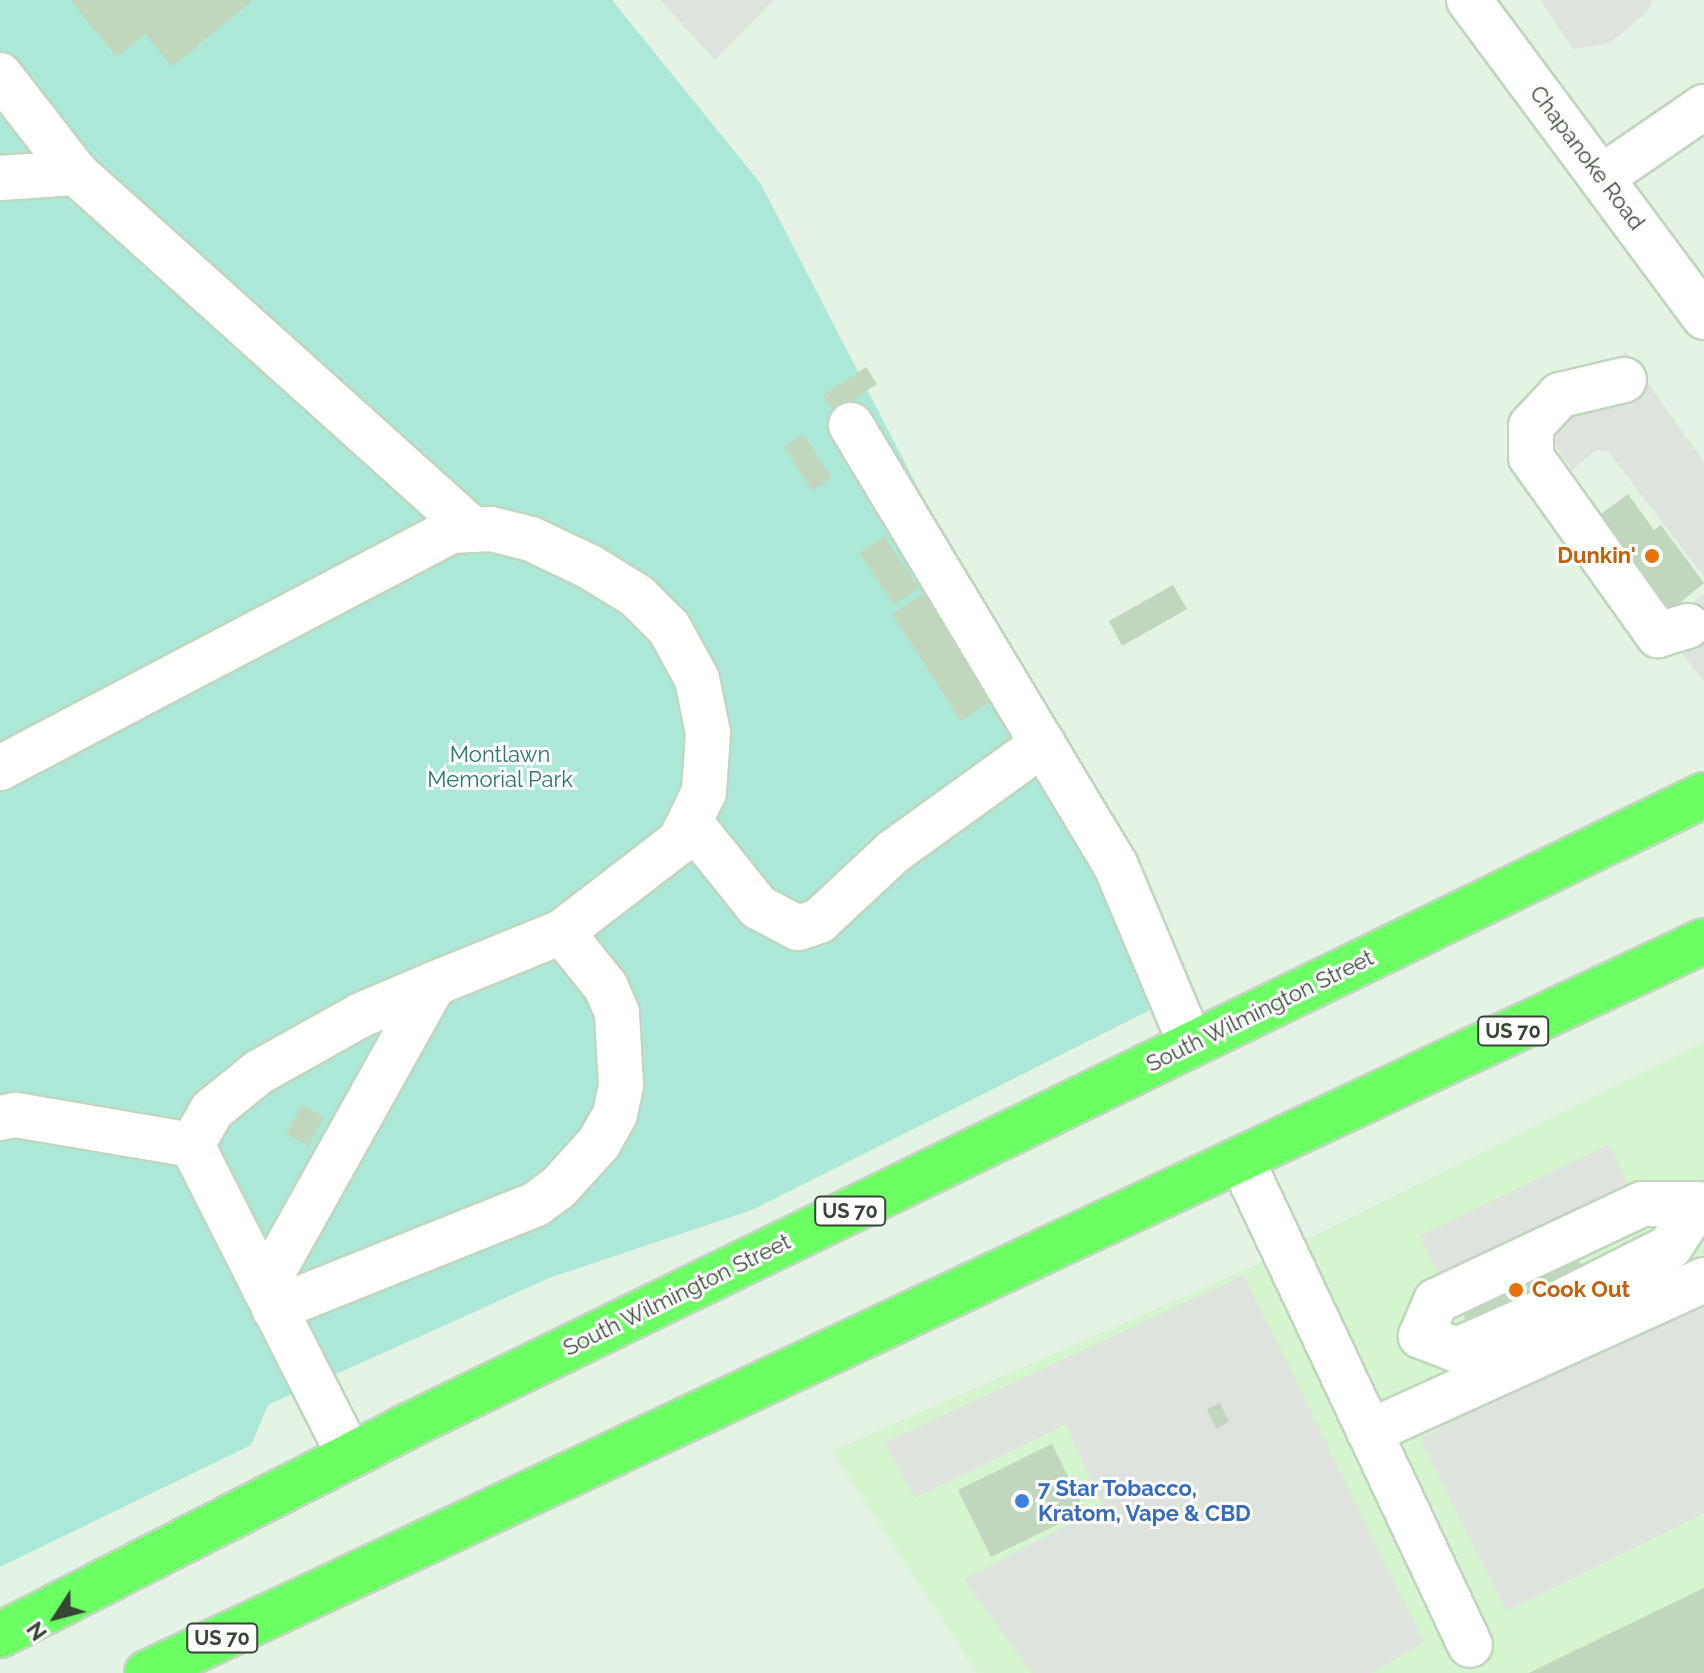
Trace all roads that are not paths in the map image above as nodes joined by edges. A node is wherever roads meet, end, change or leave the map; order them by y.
1 (1469, 0) edge
2 (0, 75) edge
3 (1704, 107) edge
4 (76, 173) junction
5 (1602, 177) junction
6 (0, 178) edge
7 (1704, 317) edge
8 (1624, 380) dead end
9 (851, 425) dead end
10 (473, 530) junction
11 (1688, 626) dead end
12 (1043, 744) junction
13 (0, 768) edge
14 (1704, 795) edge
15 (690, 822) junction
16 (562, 932) junction
17 (1704, 941) edge
18 (434, 984) junction
19 (1191, 1044) junction
20 (5, 1109) edge
21 (192, 1145) junction
22 (1241, 1159) junction
23 (1698, 1204) dead end
24 (1704, 1280) edge
25 (269, 1298) junction
26 (1421, 1336) dead end
27 (1369, 1432) junction
28 (349, 1455) junction
29 (0, 1635) edge
30 (1470, 1645) dead end
31 (147, 1673) edge

1 - 5 street, Chapanoke Road
2 - 4 street
3 - 5 street
4 - 6 street
4 - 10 street
5 - 7 street, Chapanoke Road
8 - 11 street
9 - 12 street
10 - 13 street
10 - 15 street
12 - 15 street
12 - 19 street
14 - 19 highway, South Wilmington Street / US 70
15 - 16 street
16 - 18 street
16 - 25 street
17 - 22 highway, US 70
18 - 21 street
18 - 25 street
19 - 28 highway, South Wilmington Street / US 70
20 - 21 street
21 - 25 street
22 - 27 street
22 - 31 highway, US 70
23 - 26 street
24 - 27 street
25 - 28 street
27 - 30 street
28 - 29 highway, South Wilmington Street / US 70

